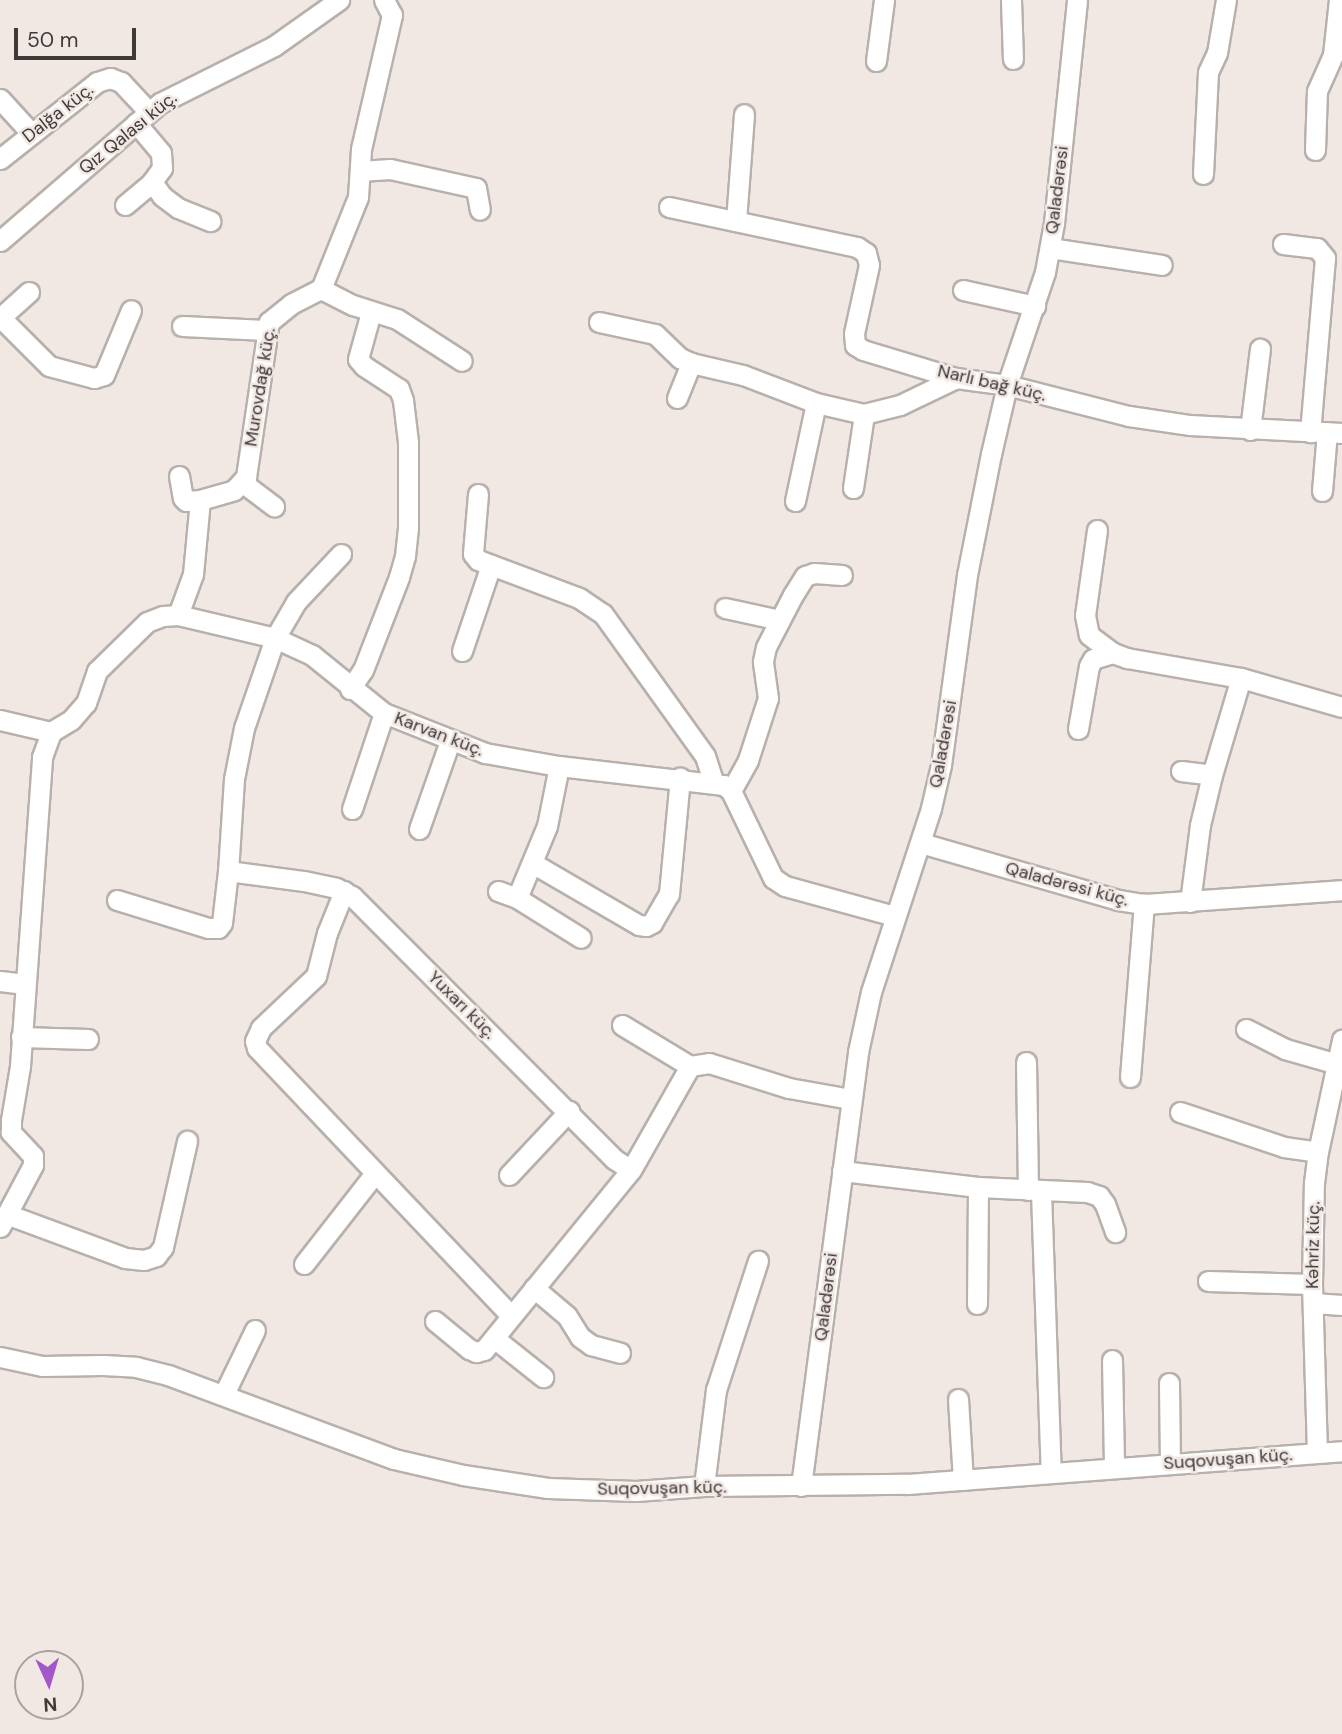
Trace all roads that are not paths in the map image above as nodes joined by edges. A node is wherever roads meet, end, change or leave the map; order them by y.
1 (339, 0) edge
2 (384, 0) edge
3 (884, 0) edge
4 (1011, 0) edge
5 (1077, 0) edge
6 (1226, 0) edge
7 (1339, 0) edge
8 (1013, 59) dead end
9 (876, 61) dead end
10 (0, 99) edge
11 (744, 114) dead end
12 (142, 117) junction
13 (32, 134) junction
14 (1315, 150) dead end
15 (0, 159) edge
16 (360, 171) junction
17 (1203, 174) dead end
18 (152, 182) junction
19 (125, 205) dead end
20 (669, 206) dead end
21 (480, 210) dead end
22 (210, 221) dead end
23 (736, 221) junction
24 (0, 241) edge
25 (1283, 244) dead end
26 (1050, 248) junction
27 (1162, 265) dead end
28 (321, 289) junction
29 (963, 290) dead end
30 (29, 292) dead end
31 (1035, 306) junction
32 (131, 310) dead end
33 (371, 312) junction
34 (0, 318) edge
35 (600, 322) dead end
36 (182, 326) dead end
37 (266, 330) junction
38 (1260, 349) dead end
39 (462, 361) dead end
40 (691, 363) junction
41 (956, 378) junction
42 (1007, 384) junction
43 (677, 398) dead end
44 (816, 403) junction
45 (864, 414) junction
46 (1250, 429) junction
47 (1326, 433) edge
48 (179, 476) dead end
49 (243, 483) junction
50 (853, 488) dead end
51 (1322, 491) dead end
52 (478, 494) dead end
53 (200, 500) junction
54 (795, 500) dead end
55 (274, 506) dead end
56 (1097, 530) dead end
57 (341, 554) dead end
58 (491, 565) junction
59 (842, 575) dead end
60 (725, 608) dead end
61 (178, 615) junction
62 (780, 620) junction
63 (275, 638) junction
64 (462, 651) dead end
65 (1113, 653) junction
66 (1241, 678) junction
67 (350, 689) junction
68 (1342, 707) edge
69 (384, 713) junction
70 (0, 720) edge
71 (1078, 729) dead end
72 (51, 732) junction
73 (450, 741) junction
74 (559, 766) junction
75 (1181, 771) dead end
76 (1212, 775) junction
77 (680, 778) junction
78 (722, 787) junction
79 (352, 808) dead end
80 (419, 829) dead end
81 (920, 843) junction
82 (534, 864) junction
83 (228, 871) junction
84 (1342, 890) edge
85 (344, 891) junction
86 (498, 891) dead end
87 (517, 898) junction
88 (117, 900) dead end
89 (1190, 902) junction
90 (1144, 904) junction
91 (895, 916) junction
92 (581, 938) dead end
93 (0, 981) edge
94 (25, 984) junction
95 (622, 1025) dead end
96 (1247, 1029) dead end
97 (21, 1037) junction
98 (88, 1039) dead end
99 (1342, 1040) edge
100 (1026, 1062) dead end
101 (1337, 1065) junction
102 (690, 1066) junction
103 (1129, 1077) dead end
104 (851, 1099) junction
105 (569, 1111) junction
106 (1180, 1112) dead end
107 (187, 1141) dead end
108 (1318, 1152) junction
109 (631, 1170) junction
110 (842, 1171) junction
111 (375, 1173) junction
112 (509, 1175) dead end
113 (978, 1187) junction
114 (1035, 1191) junction
115 (4, 1221) edge
116 (1115, 1232) dead end
117 (758, 1261) dead end
118 (304, 1264) dead end
119 (1208, 1282) dead end
120 (534, 1288) junction
121 (1312, 1294) junction
122 (977, 1304) dead end
123 (1342, 1305) edge
124 (511, 1316) junction
125 (435, 1321) dead end
126 (255, 1330) dead end
127 (494, 1338) junction
128 (620, 1353) dead end
129 (0, 1357) edge
130 (1112, 1360) dead end
131 (543, 1377) dead end
132 (1169, 1383) dead end
133 (225, 1394) junction
134 (958, 1399) dead end
135 (1342, 1451) edge
136 (1317, 1452) junction
137 (1170, 1464) junction
138 (1114, 1468) junction
139 (1051, 1473) junction
140 (963, 1480) junction
141 (704, 1486) junction
142 (801, 1486) junction

1 - 12 street, Qız Qalası küç.
2 - 16 street
3 - 9 street
4 - 8 street
5 - 26 street, Qaladərəsi
6 - 17 street
7 - 14 street
10 - 13 street
11 - 23 street
12 - 13 street, Dalğa küç.
12 - 18 street
12 - 24 street, Qız Qalası küç.
13 - 15 street, Dalğa küç.
16 - 21 street
16 - 28 street
18 - 19 street
18 - 22 street
20 - 23 street, Narlı bağ küç.
23 - 41 street, Narlı bağ küç.
25 - 47 street
26 - 27 street
26 - 31 street, Qaladərəsi
28 - 33 street
28 - 37 street, Murovdağ küç.
29 - 31 street
30 - 34 street
31 - 42 street, Qaladərəsi
32 - 34 street
33 - 39 street
33 - 67 street
35 - 40 street
36 - 37 street
37 - 49 street, Murovdağ küç.
38 - 46 street
40 - 43 street
40 - 44 street
41 - 42 street, Narlı bağ küç.
41 - 45 street
42 - 46 street, Narlı bağ küç.
42 - 81 street, Qaladərəsi
44 - 45 street
44 - 54 street
45 - 50 street
46 - 47 street, Narlı bağ küç.
47 - 51 street
48 - 53 street
49 - 53 street
49 - 55 street
52 - 58 street
53 - 61 street
56 - 65 street
57 - 63 street
58 - 64 street
58 - 78 street
59 - 62 street
60 - 62 street
61 - 63 street, Karvan küç.
61 - 72 street, Karvan küç.
62 - 78 street
63 - 67 street, Karvan küç.
63 - 83 street
65 - 66 street
65 - 71 street
66 - 68 street
66 - 76 street
67 - 69 street, Karvan küç.
69 - 73 street, Karvan küç.
69 - 79 street
70 - 72 street
72 - 94 street
73 - 74 street, Karvan küç.
73 - 80 street
74 - 77 street, Karvan küç.
74 - 82 street
75 - 76 street
76 - 89 street
77 - 78 street, Karvan küç.
77 - 82 street
78 - 91 street
81 - 90 street, Qaladərəsi küç.
81 - 91 street, Qaladərəsi
82 - 87 street
83 - 85 street
83 - 88 street
84 - 89 street, Qaladərəsi küç.
85 - 105 street, Yuxarı küç.
85 - 111 street
86 - 87 street
87 - 92 street
89 - 90 street, Qaladərəsi küç.
90 - 103 street
91 - 104 street, Qaladərəsi
93 - 94 street
94 - 97 street
95 - 102 street
96 - 101 street
97 - 98 street
97 - 115 street
99 - 101 street, Kəhriz küç.
100 - 114 street
101 - 108 street, Kəhriz küç.
102 - 104 street
102 - 109 street
104 - 110 street, Qaladərəsi
105 - 109 street, Yuxarı küç.
105 - 112 street
106 - 108 street
107 - 115 street
108 - 121 street, Kəhriz küç.
109 - 120 street
110 - 113 street
110 - 142 street, Qaladərəsi
111 - 118 street
111 - 124 street
113 - 114 street
113 - 122 street
114 - 116 street
114 - 139 street
117 - 141 street
119 - 121 street
120 - 124 street
120 - 128 street
121 - 123 street
121 - 136 street, Kəhriz küç.
124 - 127 street
125 - 127 street
126 - 133 street
127 - 131 street
129 - 133 street, Suqovuşan küç.
130 - 138 street
132 - 137 street
133 - 141 street, Suqovuşan küç.
134 - 140 street
135 - 136 street, Suqovuşan küç.
136 - 137 street, Suqovuşan küç.
137 - 138 street, Suqovuşan küç.
138 - 139 street, Suqovuşan küç.
139 - 140 street, Suqovuşan küç.
140 - 142 street, Suqovuşan küç.
141 - 142 street, Suqovuşan küç.

